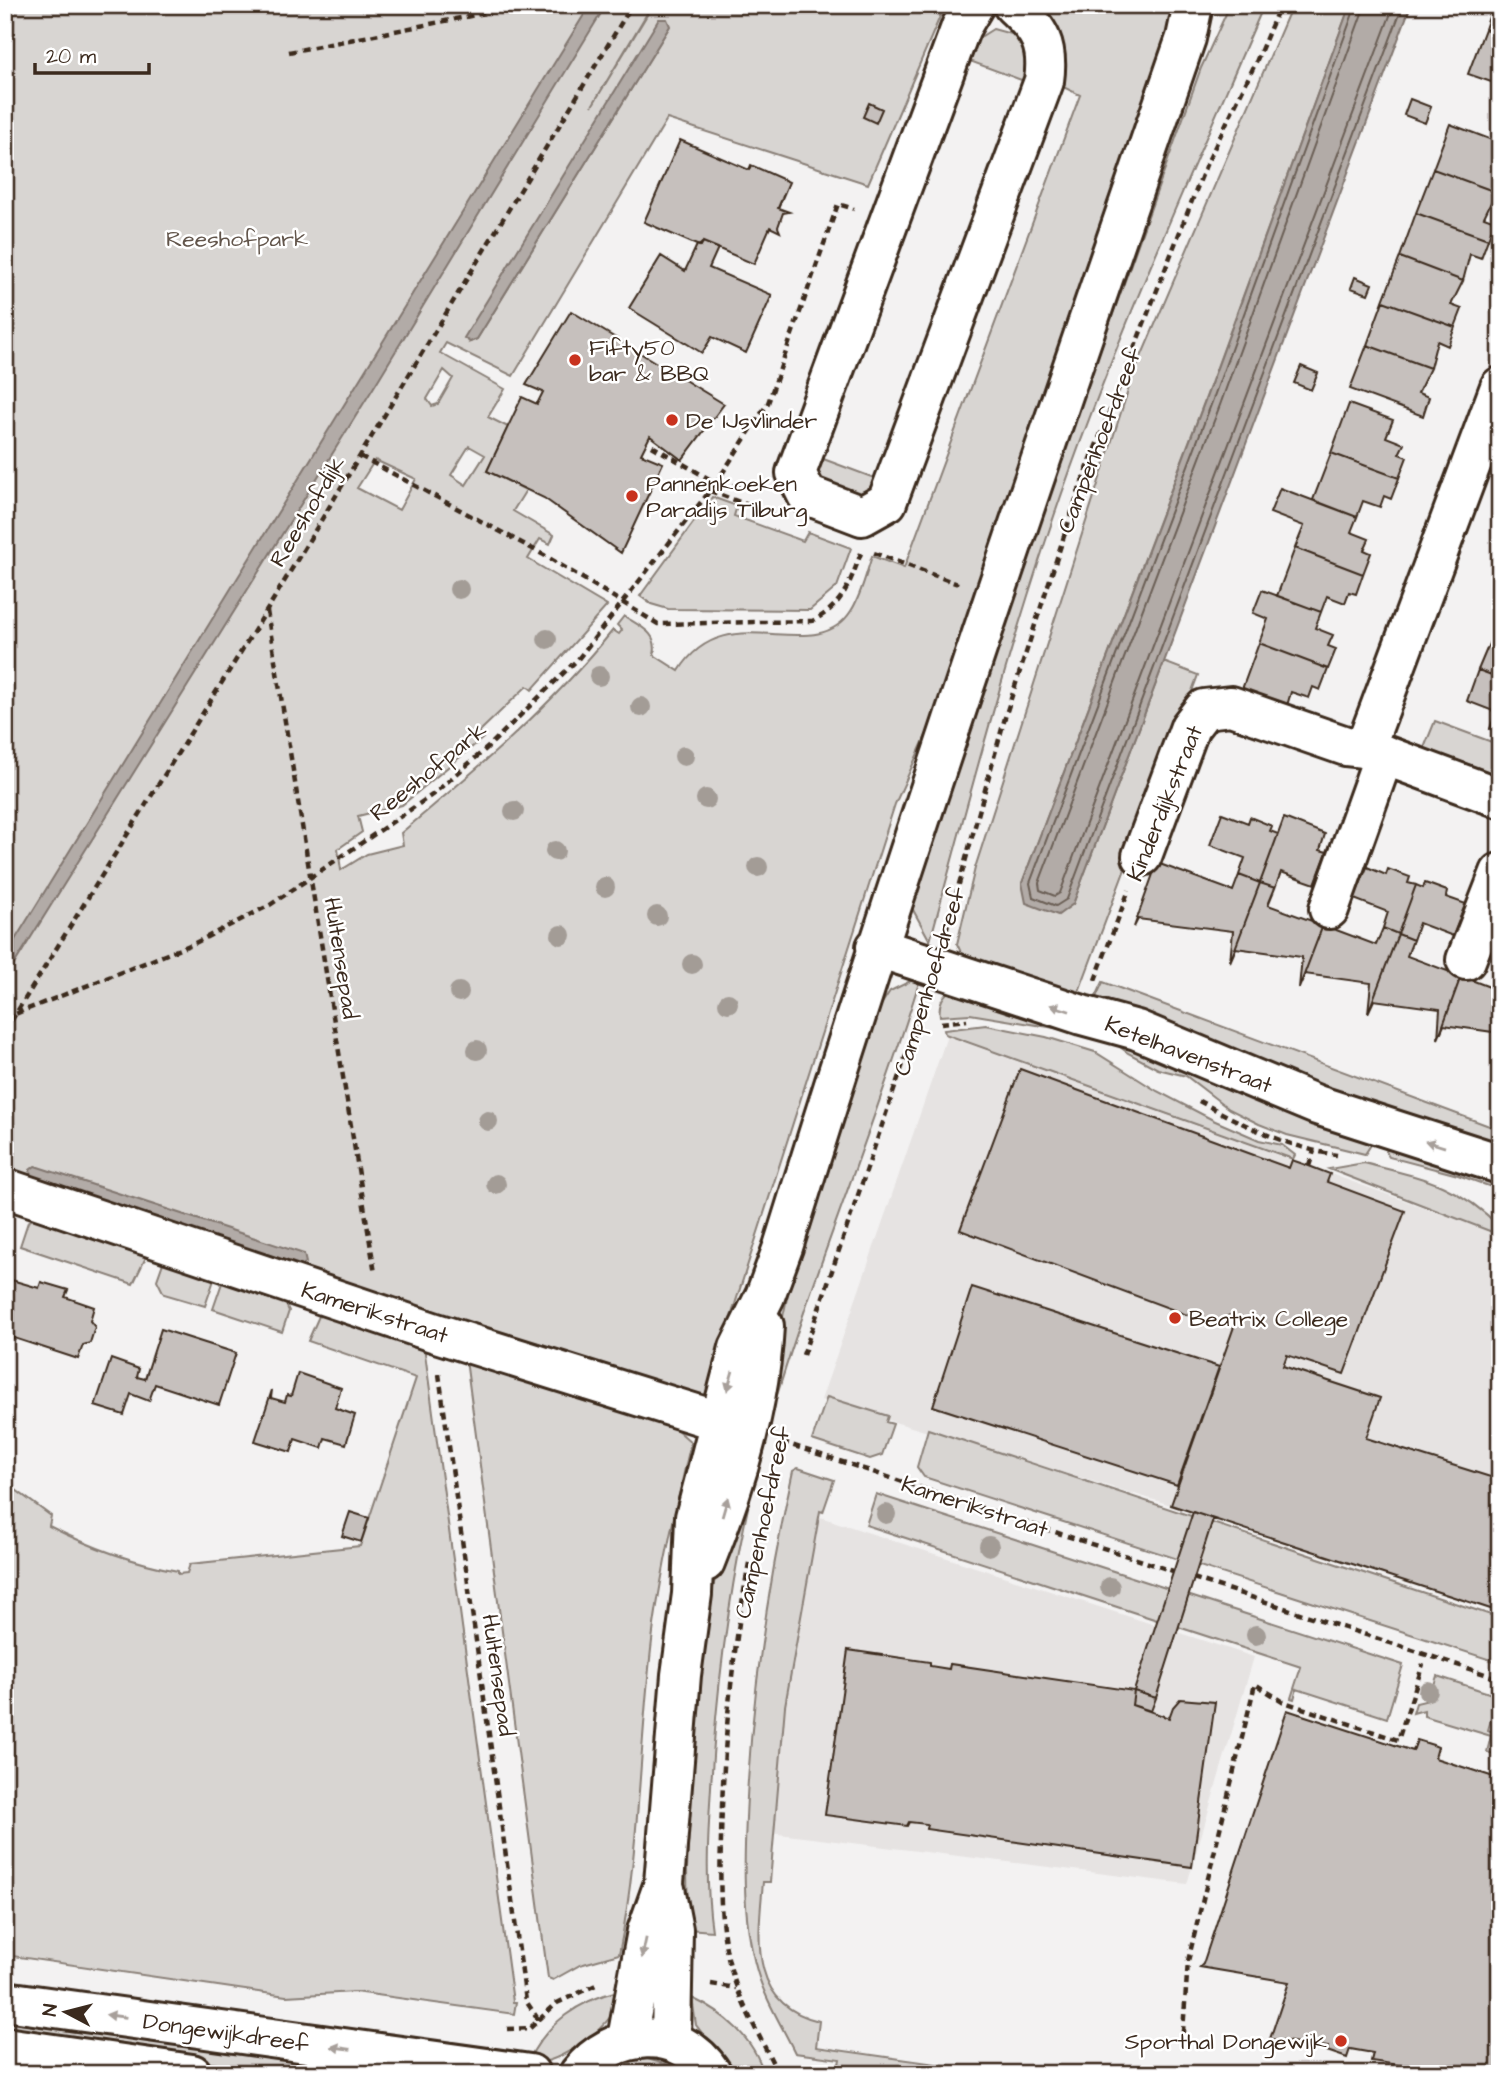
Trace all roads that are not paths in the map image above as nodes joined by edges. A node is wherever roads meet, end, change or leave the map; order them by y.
1 (974, 5) edge
2 (1013, 5) edge
3 (1216, 5) edge
4 (1189, 22) edge
5 (1500, 387) edge
6 (1375, 752) junction
7 (1500, 798) edge
8 (1142, 856) road end
9 (1500, 873) edge
10 (1329, 909) dead end
11 (876, 947) junction
12 (1466, 960) dead end
13 (1500, 1164) edge
14 (5, 1188) edge
15 (759, 1435) junction
16 (664, 1883) junction
17 (5, 2001) edge
18 (627, 2039) junction
19 (671, 2041) junction
20 (5, 2047) edge
21 (192, 2074) edge
22 (530, 2074) edge
23 (579, 2074) edge
24 (712, 2074) edge

1 - 2 street
3 - 4 street, Campenhoefdreef
4 - 11 street, Campenhoefdreef
5 - 6 street
6 - 7 street, Kinderdijkstraat
6 - 8 street, Kinderdijkstraat
6 - 10 street
9 - 12 street
13 -> 11 street, Ketelhavenstraat
11 - 15 street, Campenhoefdreef
14 - 15 street, Kamerikstraat
15 - 16 street, Campenhoefdreef
16 -> 18 street, Campenhoefdreef
16 - 19 street, Campenhoefdreef
22 -> 17 street, Dongewijkdreef
18 - 19 street
18 - 23 street
19 - 24 street
20 - 21 street, Dongewijkdreef

